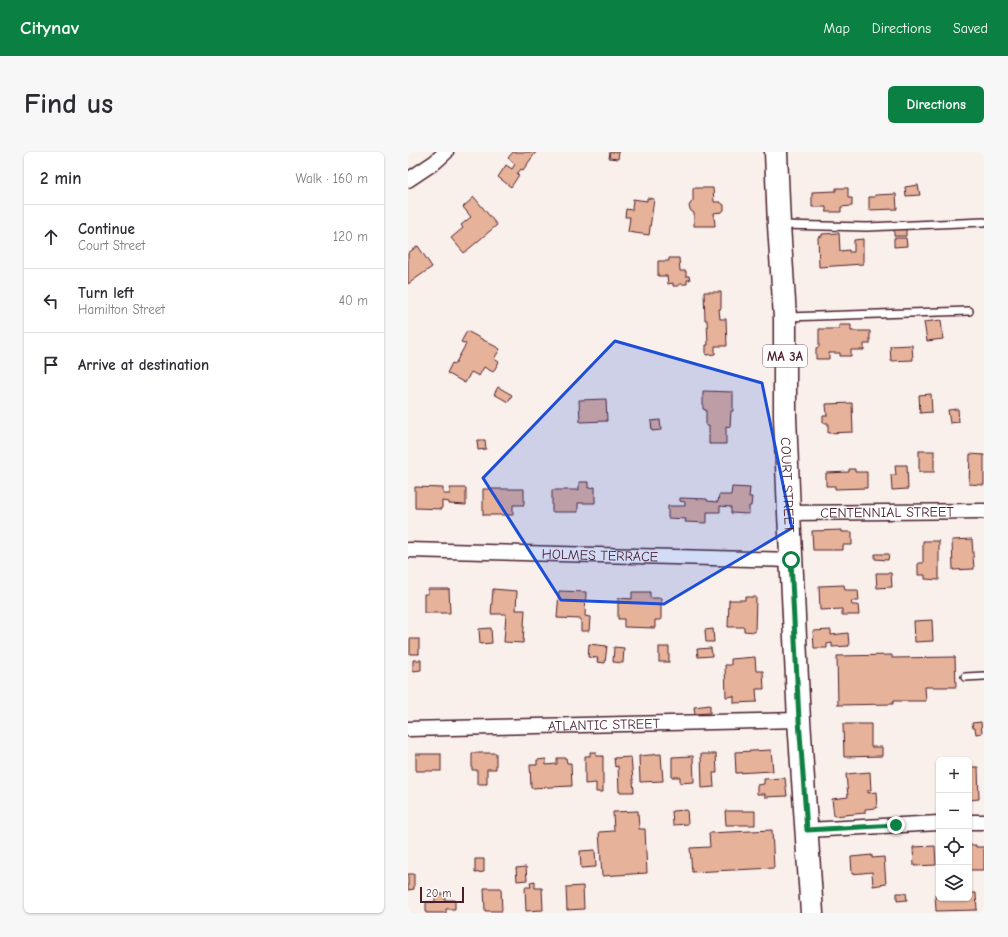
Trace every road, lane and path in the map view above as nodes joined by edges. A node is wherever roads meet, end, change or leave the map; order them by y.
1 (446, 152) edge
2 (776, 152) edge
3 (408, 180) edge
4 (984, 222) edge
5 (779, 225) junction
6 (968, 311) dead end
7 (785, 318) junction
8 (984, 511) edge
9 (789, 513) junction
10 (408, 550) edge
11 (791, 560) junction
12 (984, 676) edge
13 (965, 677) dead end
14 (799, 720) junction
15 (408, 729) edge
16 (972, 822) edge
17 (984, 822) edge
18 (936, 824) edge
19 (807, 830) junction
20 (812, 913) edge

1 - 3 street
2 - 5 main road, COURT STREET / MA 3A
4 - 5 lane
5 - 7 main road, COURT STREET / MA 3A
6 - 7 lane
7 - 9 main road, COURT STREET / MA 3A
8 - 9 street, CENTENNIAL STREET
9 - 11 main road, COURT STREET / MA 3A
10 - 11 street, HOLMES TERRACE
11 - 14 main road, COURT STREET / MA 3A
12 - 13 lane
14 - 15 street, ATLANTIC STREET
14 - 19 main road, COURT STREET / MA 3A
16 - 17 street
18 - 19 street
19 - 20 main road, COURT STREET / MA 3A

